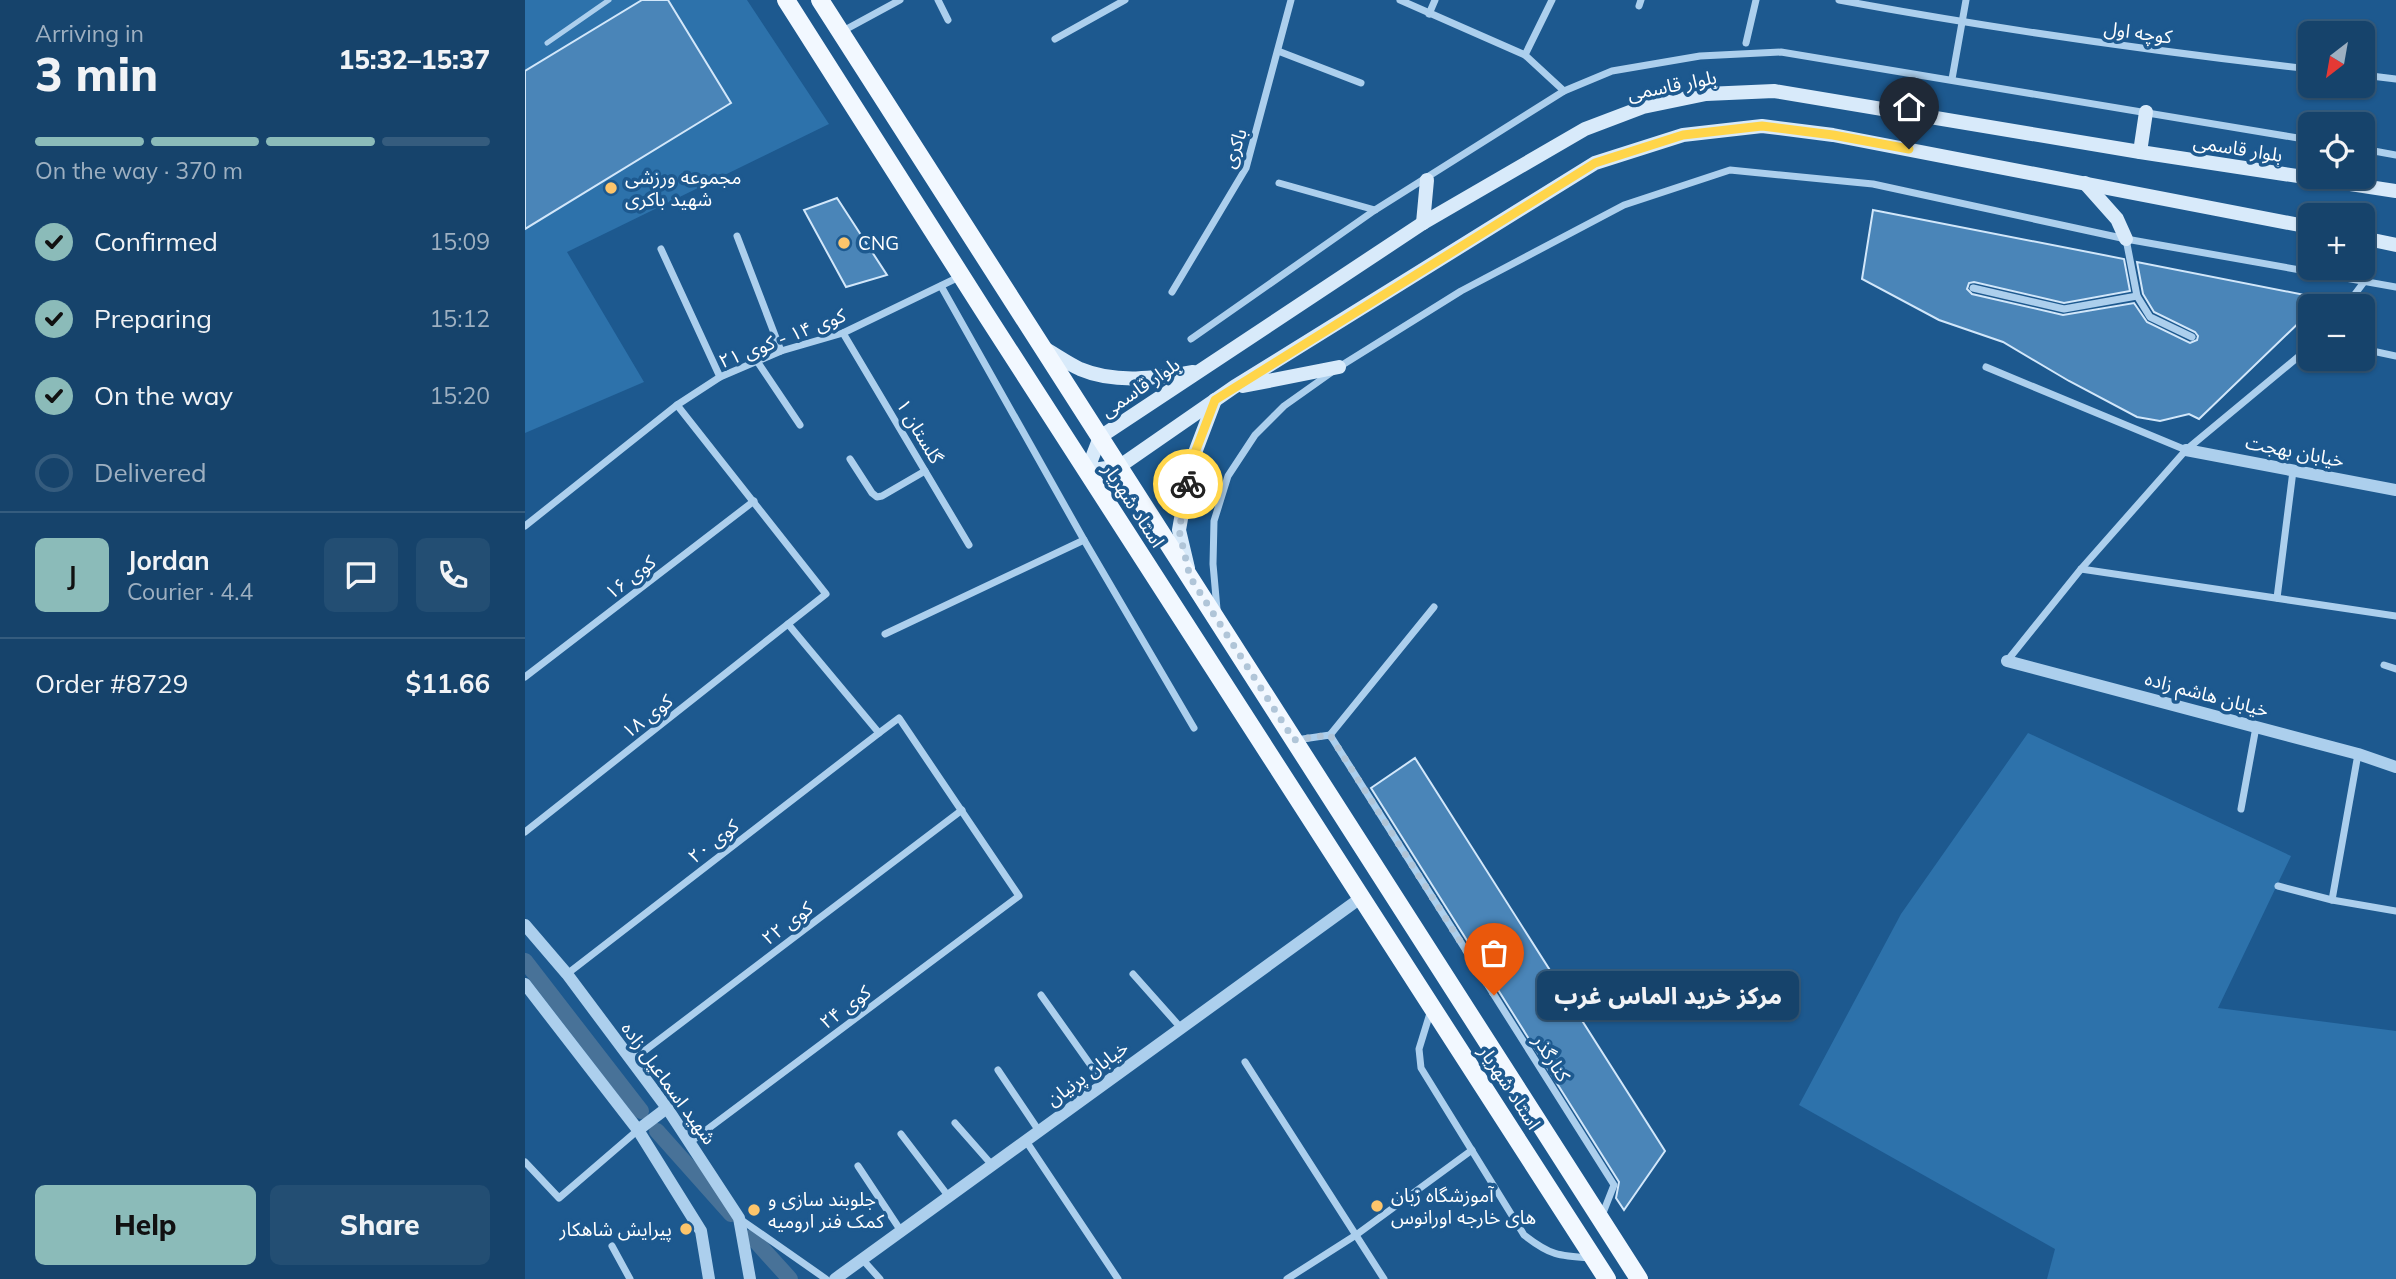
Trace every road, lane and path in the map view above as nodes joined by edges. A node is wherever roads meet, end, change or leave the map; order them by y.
1 (609, 0) edge
2 (786, 0) edge
3 (820, 0) edge
4 (899, 0) edge
5 (938, 0) edge
6 (1125, 0) edge
7 (1291, 0) edge
8 (1400, 0) edge
9 (1435, 0) edge
10 (1552, 0) edge
11 (1756, 0) edge
12 (1839, 0) edge
13 (1966, 0) edge
14 (1429, 14) junction
15 (949, 20) dead end
16 (1962, 23) junction
17 (840, 32) junction
18 (1055, 39) dead end
19 (547, 43) dead end
20 (1746, 43) dead end
21 (1278, 51) junction
22 (1525, 55) junction
23 (2298, 68) edge
24 (2375, 76) edge
25 (1952, 79) junction
26 (2396, 79) edge
27 (1361, 83) dead end
28 (1564, 91) junction
29 (2146, 112) junction
30 (2298, 138) edge
31 (2375, 151) edge
32 (2140, 152) junction
33 (2396, 155) edge
34 (1427, 180) junction
35 (1279, 183) dead end
36 (2085, 183) junction
37 (2396, 191) edge
38 (1375, 211) junction
39 (1423, 223) junction
40 (2298, 225) edge
41 (737, 236) dead end
42 (2126, 239) junction
43 (2375, 240) edge
44 (2396, 244) edge
45 (661, 249) dead end
46 (961, 276) junction
47 (2364, 282) junction
48 (941, 286) junction
49 (2396, 287) edge
50 (1973, 288) dead end
51 (1172, 292) dead end
52 (2355, 294) edge
53 (2137, 296) junction
54 (843, 333) junction
55 (2192, 337) dead end
56 (1191, 339) dead end
57 (1041, 346) junction
58 (781, 351) junction
59 (2375, 352) edge
60 (2396, 356) edge
61 (2298, 357) edge
62 (757, 361) junction
63 (1339, 367) junction
64 (1986, 367) dead end
65 (1198, 372) junction
66 (720, 377) junction
67 (1234, 387) junction
68 (1215, 400) junction
69 (677, 405) junction
70 (800, 425) dead end
71 (1100, 437) junction
72 (2186, 450) junction
73 (850, 459) dead end
74 (1120, 466) junction
75 (925, 471) junction
76 (1087, 471) junction
77 (2293, 471) junction
78 (2396, 491) edge
79 (754, 501) junction
80 (525, 526) edge
81 (1084, 540) junction
82 (969, 545) dead end
83 (2081, 569) junction
84 (1190, 577) junction
85 (2277, 598) junction
86 (1434, 607) dead end
87 (2396, 617) edge
88 (1218, 620) junction
89 (788, 624) junction
90 (885, 634) dead end
91 (2007, 661) joint
92 (2384, 665) dead end
93 (2396, 669) edge
94 (525, 677) edge
95 (2256, 727) junction
96 (1194, 728) dead end
97 (879, 733) junction
98 (1330, 735) junction
99 (1294, 740) junction
100 (2358, 754) junction
101 (2396, 767) edge
102 (2241, 809) dead end
103 (962, 810) junction
104 (525, 832) edge
105 (2278, 886) dead end
106 (1361, 897) junction
107 (2332, 900) junction
108 (2396, 911) edge
109 (525, 925) edge
110 (567, 974) junction
111 (1133, 974) dead end
112 (525, 984) edge
113 (1041, 995) dead end
114 (1432, 1006) junction
115 (1181, 1028) junction
116 (629, 1059) junction
117 (1245, 1062) dead end
118 (998, 1070) dead end
119 (1104, 1084) junction
120 (667, 1108) junction
121 (955, 1123) dead end
122 (638, 1130) junction
123 (1039, 1131) junction
124 (901, 1134) dead end
125 (1026, 1140) junction
126 (689, 1143) junction
127 (1472, 1150) junction
128 (525, 1162) edge
129 (992, 1165) junction
130 (858, 1166) dead end
131 (1583, 1189) junction
132 (949, 1197) junction
133 (1560, 1205) junction
134 (739, 1218) junction
135 (1601, 1218) junction
136 (901, 1231) junction
137 (1356, 1235) junction
138 (612, 1246) dead end
139 (862, 1259) junction
140 (1594, 1259) junction
141 (630, 1279) edge
142 (709, 1279) edge
143 (750, 1279) edge
144 (826, 1279) edge
145 (835, 1279) edge
146 (880, 1279) edge
147 (1118, 1279) edge
148 (1287, 1279) edge
149 (1384, 1279) edge
150 (1607, 1279) edge
151 (1639, 1279) edge

1 - 19 lane
2 - 46 main road, استاد شهریار
3 - 17 main road, استاد شهریار
4 - 17 street
5 - 15 street
6 - 18 street
7 - 21 street, باکری
8 - 14 street
9 - 14 street
10 - 22 street
11 - 20 street
12 - 16 street, کوچه اول
13 - 16 street
14 - 22 street
16 - 23 street, کوچه اول
16 - 25 street
17 - 57 main road, استاد شهریار
21 - 27 street
21 - 51 street, باکری
22 - 28 street
24 - 26 street
25 - 28 street
25 - 29 street
28 - 34 street
29 - 30 street
29 - 32 main road
31 - 33 street
32 - 37 main road, بلوار قاسمی
32 - 39 main road, بلوار قاسمی
34 - 38 street
34 - 39 main road
35 - 38 street
36 - 40 main road
36 - 42 main road
36 - 67 main road
38 - 56 street
39 - 65 main road, بلوار قاسمی
41 - 58 street
42 - 47 street
42 - 53 street
42 - 63 street
43 - 44 main road
45 - 66 street
46 - 48 street, کوی ۱۴ - کوی ۲۱
46 - 76 main road, استاد شهریار
47 - 49 street
47 - 52 street
48 - 54 street, کوی ۱۴ - کوی ۲۱
48 - 81 street
50 - 53 street
53 - 55 street
54 - 58 street, کوی ۱۴ - کوی ۲۱
54 - 75 street, ۱ گلستان
57 - 65 main road
57 - 71 main road, استاد شهریار
58 - 62 street, کوی ۱۴ - کوی ۲۱
59 - 60 street
61 - 72 street
62 - 66 street, کوی ۱۴ - کوی ۲۱
62 - 70 street
63 - 67 main road
63 - 88 street
64 - 72 street
65 - 71 main road, بلوار قاسمی
66 - 69 street, کوی ۱۴ - کوی ۲۱
67 - 68 main road
68 - 74 main road
68 - 84 main road
69 - 79 street
69 - 80 street, کوی ۱۴ - کوی ۲۱
71 - 74 main road, استاد شهریار
71 - 76 main road, بلوار قاسمی
72 - 77 street, خیابان بهجت
72 - 83 street
73 - 75 street
74 - 76 main road
74 - 84 main road, استاد شهریار
75 - 82 street, ۱ گلستان
76 - 106 main road, استاد شهریار
77 - 78 street, خیابان بهجت
77 - 85 street
79 - 89 street, کوی ۱۸
79 - 94 street, کوی ۱۶
81 - 90 street
81 - 96 street
83 - 85 street
83 - 91 street
84 - 88 main road, استاد شهریار
85 - 87 street
86 - 98 street
88 - 99 main road, استاد شهریار
89 - 97 street
89 - 104 street, کوی ۱۸
91 - 95 street, خیابان هاشم زاده
92 - 93 street
95 - 100 street, خیابان هاشم زاده
95 - 102 street
97 - 103 street
97 - 110 street, کوی ۲۰
98 - 99 street
98 - 135 street, کنارگذر
99 - 131 main road, استاد شهریار
100 - 101 street, خیابان هاشم زاده
100 - 107 street
103 - 116 street, کوی ۲۲
103 - 126 street, کوی ۲۴
105 - 107 street
106 - 114 main road, استاد شهریار
106 - 115 street, خیابان پرنیان
107 - 108 street
109 - 110 street, شهید اسماعیل زاده
110 - 116 street, شهید اسماعیل زاده
111 - 115 street
112 - 122 street
113 - 119 street
114 - 127 street
114 - 133 main road, استاد شهریار
115 - 119 street, خیابان پرنیان
116 - 120 street, شهید اسماعیل زاده
117 - 137 street
118 - 123 street
119 - 123 street, خیابان پرنیان
120 - 122 street
120 - 126 street, شهید اسماعیل زاده
121 - 129 street
122 - 128 street
122 - 142 street
123 - 125 street, خیابان پرنیان
124 - 132 street
125 - 129 street, خیابان پرنیان
125 - 147 street
126 - 134 street, شهید اسماعیل زاده
127 - 137 street
127 - 140 street
129 - 132 street, خیابان پرنیان
130 - 136 street
131 - 133 main road
131 - 135 main road, استاد شهریار
132 - 136 street, خیابان پرنیان
133 - 140 main road, استاد شهریار
134 - 143 street, شهید اسماعیل زاده
134 - 144 street
135 - 151 main road, استاد شهریار
136 - 139 street, خیابان پرنیان
137 - 148 street
137 - 149 street
138 - 141 street
139 - 145 street, خیابان پرنیان
139 - 146 street
140 - 150 main road, استاد شهریار

